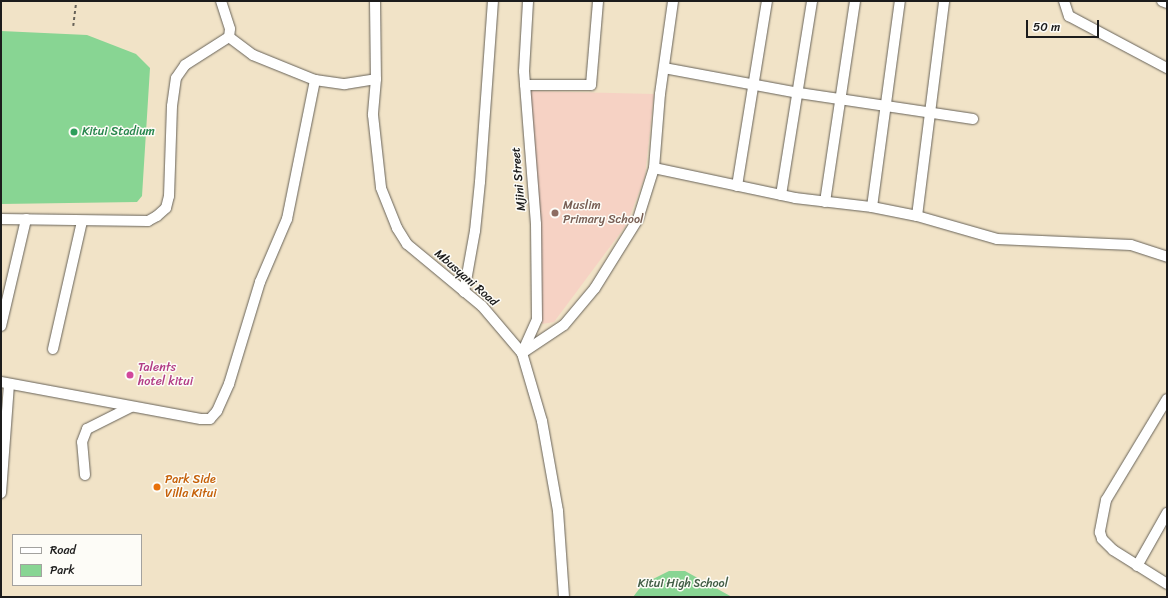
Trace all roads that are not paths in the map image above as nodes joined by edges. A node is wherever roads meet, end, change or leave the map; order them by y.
1 (221, 1) edge
2 (375, 1) edge
3 (493, 1) edge
4 (528, 1) edge
5 (598, 1) edge
6 (673, 1) edge
7 (767, 1) edge
8 (812, 1) edge
9 (856, 1) edge
10 (900, 1) edge
11 (944, 1) edge
12 (1064, 1) edge
13 (1162, 1) edge
14 (1167, 3) edge
15 (229, 37) junction
16 (664, 68) junction
17 (1167, 68) edge
18 (376, 79) junction
19 (315, 80) junction
20 (524, 85) junction
21 (753, 86) junction
22 (799, 93) junction
23 (840, 100) junction
24 (886, 108) junction
25 (930, 114) junction
26 (973, 119) dead end
27 (654, 168) junction
28 (737, 186) junction
29 (781, 195) junction
30 (826, 202) junction
31 (872, 207) junction
32 (917, 216) junction
33 (1, 219) edge
34 (26, 219) junction
35 (82, 221) junction
36 (1167, 257) edge
37 (464, 292) junction
38 (1, 326) edge
39 (53, 349) dead end
40 (522, 353) junction
41 (5, 383) edge
42 (1167, 399) edge
43 (131, 407) junction
44 (4, 435) edge
45 (85, 474) dead end
46 (1, 493) edge
47 (1167, 513) edge
48 (1137, 566) junction
49 (1167, 584) edge
50 (564, 597) edge

1 - 15 street
2 - 18 street, Mbusyani Road
3 - 37 street
4 - 20 street, Mjini Street
5 - 20 street
6 - 16 street
7 - 21 street
8 - 22 street
9 - 23 street
10 - 24 street
11 - 25 street
12 - 17 street
13 - 14 street
15 - 19 street
15 - 35 street
16 - 21 street
16 - 27 street
18 - 19 street
18 - 37 street, Mbusyani Road
19 - 43 street
20 - 40 street, Mjini Street
21 - 22 street
21 - 28 street
22 - 23 street
22 - 29 street
23 - 24 street
23 - 30 street
24 - 25 street
24 - 31 street
25 - 26 street
25 - 32 street
27 - 28 street
27 - 40 street
28 - 29 street
29 - 30 street
30 - 31 street
31 - 32 street
32 - 36 street
33 - 34 street
34 - 35 street
34 - 38 street
35 - 39 street
37 - 40 street, Mbusyani Road
40 - 50 street, Mbusyani Road
41 - 43 street
41 - 44 street
42 - 48 street
43 - 45 street
44 - 46 street
47 - 48 street
48 - 49 street

